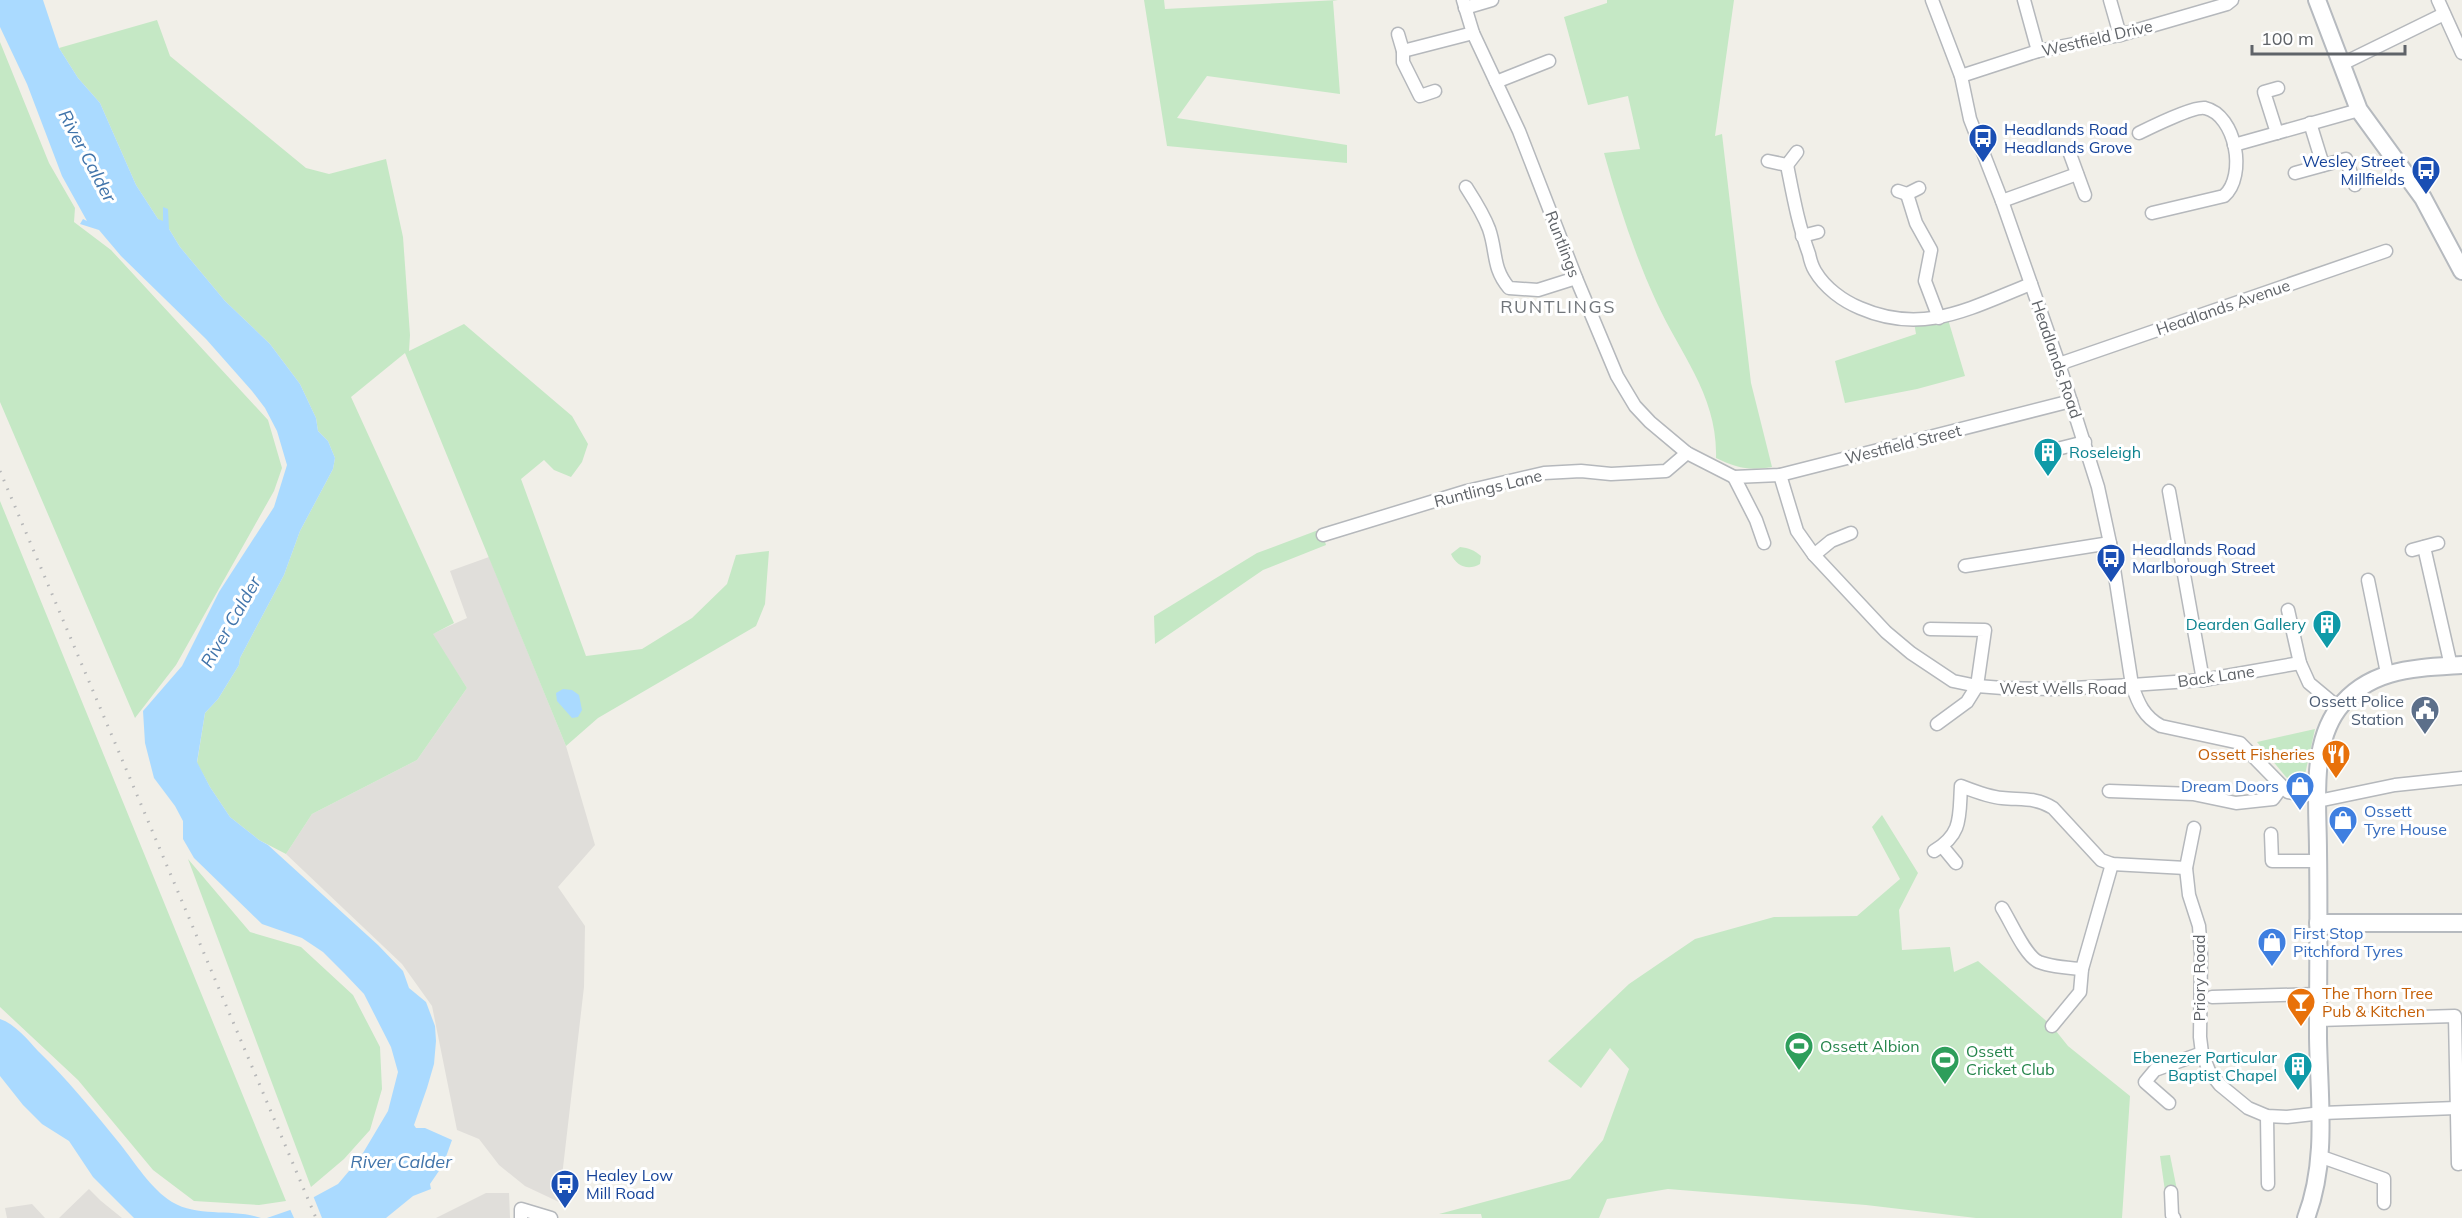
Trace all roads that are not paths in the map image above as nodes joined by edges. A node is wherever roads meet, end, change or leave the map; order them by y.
1 (1492, 0) edge
2 (1932, 0) edge
3 (2024, 0) edge
4 (2110, 0) edge
5 (2232, 0) edge
6 (2317, 0) edge
7 (2438, 0) edge
8 (1464, 4) edge
9 (2210, 4) edge
10 (2444, 14) junction
11 (1473, 33) junction
12 (1398, 34) dead end
13 (2120, 35) junction
14 (1403, 51) junction
15 (2038, 51) junction
16 (2462, 52) edge
17 (1549, 62) dead end
18 (2342, 64) junction
19 (1961, 76) junction
20 (1496, 82) junction
21 (2278, 88) dead end
22 (1435, 91) dead end
23 (1420, 96) junction
24 (1418, 109) dead end
25 (2359, 110) junction
26 (2310, 123) junction
27 (2139, 133) dead end
28 (2277, 133) junction
29 (2234, 146) junction
30 (1797, 152) dead end
31 (2070, 154) dead end
32 (1768, 161) dead end
33 (1787, 165) junction
34 (2324, 165) junction
35 (2295, 173) dead end
36 (2077, 174) junction
37 (2355, 185) dead end
38 (1466, 187) dead end
39 (1919, 188) dead end
40 (2085, 195) dead end
41 (2002, 201) junction
42 (2152, 213) dead end
43 (1818, 232) dead end
44 (1802, 236) junction
45 (2386, 251) dead end
46 (2462, 271) edge
47 (1576, 278) junction
48 (2031, 284) junction
49 (1939, 318) junction
50 (2059, 364) junction
51 (2071, 401) junction
52 (2085, 442) junction
53 (2045, 452) dead end
54 (1687, 453) junction
55 (1780, 476) junction
56 (1734, 477) junction
57 (2169, 491) dead end
58 (1851, 533) dead end
59 (1323, 535) dead end
60 (1764, 543) dead end
61 (2110, 543) junction
62 (2438, 543) dead end
63 (1814, 555) junction
64 (1965, 566) dead end
65 (2368, 580) dead end
66 (2288, 610) dead end
67 (1930, 629) dead end
68 (2300, 663) junction
69 (2456, 665) edge
70 (2387, 673) junction
71 (2203, 680) junction
72 (2132, 685) junction
73 (1977, 687) junction
74 (2339, 708) junction
75 (1938, 724) dead end
76 (2462, 778) edge
77 (2282, 788) junction
78 (2109, 791) dead end
79 (2318, 798) junction
80 (2194, 828) dead end
81 (2271, 834) dead end
82 (2318, 861) junction
83 (1956, 863) dead end
84 (2112, 864) junction
85 (2186, 868) junction
86 (2002, 908) dead end
87 (2318, 923) junction
88 (2462, 923) edge
89 (2082, 969) junction
90 (2318, 994) junction
91 (2212, 997) dead end
92 (2318, 1020) junction
93 (2052, 1026) dead end
94 (2202, 1053) junction
95 (2169, 1103) dead end
96 (2456, 1108) junction
97 (2322, 1113) junction
98 (2267, 1116) junction
99 (2319, 1156) junction
100 (2462, 1163) edge
101 (2268, 1184) dead end
102 (2171, 1192) dead end
103 (2384, 1203) dead end
104 (521, 1213) edge
105 (2172, 1217) edge
106 (551, 1218) edge
107 (2306, 1218) edge

1 - 8 street
2 - 19 street, Headlands Road
3 - 15 street
4 - 13 street
5 - 9 street, Westfield Drive
6 - 18 street
7 - 10 street
8 - 11 street, Runtlings
9 - 13 street, Westfield Drive
10 - 16 street
10 - 18 street
11 - 14 street
11 - 20 street, Runtlings
12 - 14 street
13 - 15 street, Westfield Drive
14 - 23 street
15 - 19 street, Westfield Drive
17 - 20 street
18 - 25 street
19 - 41 street, Headlands Road
20 - 47 street, Runtlings
21 - 28 street
22 - 23 street
23 - 24 street
25 - 26 street
25 - 46 street
26 - 28 street
26 - 34 street
27 - 29 street
28 - 29 street
29 - 42 street
30 - 33 street
31 - 36 street
32 - 33 street
33 - 44 street
34 - 35 street
34 - 37 street
36 - 40 street
36 - 41 street
38 - 47 street
39 - 49 street
41 - 48 street, Headlands Road
43 - 44 street
44 - 49 street
45 - 50 street, Headlands Avenue
47 - 54 street, Runtlings
48 - 49 street
48 - 50 street, Headlands Road
50 - 51 street, Headlands Road
51 - 52 street, Headlands Road
51 - 55 street, Westfield Street
52 - 53 street
52 - 61 street, Headlands Road
54 - 56 street, Runtlings
54 - 59 street, Runtlings Lane
55 - 56 street, Westfield Street
55 - 63 street, West Wells Road
56 - 60 street
57 - 71 street
58 - 63 street
61 - 64 street
61 - 72 street, Headlands Road
62 - 69 street
63 - 73 street, West Wells Road
65 - 70 street
66 - 68 street
67 - 73 street
68 - 71 street, Back Lane
68 - 74 street
69 - 70 street
70 - 74 street
71 - 72 street, Back Lane
72 - 73 street, West Wells Road
72 - 77 street, West Wells Road
73 - 75 street
74 - 79 street
76 - 79 street
77 - 78 street
77 - 79 street
79 - 82 street
80 - 85 street, Priory Road
81 - 82 street
82 - 87 street
83 - 84 street
84 - 85 street
84 - 89 street
85 - 94 street, Priory Road
86 - 89 street
87 - 88 street
87 - 90 street
89 - 93 street
90 - 91 street
90 - 92 street
92 - 96 street
92 - 97 street
94 - 95 street
94 - 98 street, Priory Road
96 - 97 street, Priory Road
96 - 100 street
97 - 98 street, Priory Road
97 - 99 street
98 - 101 street
99 - 103 street
99 - 107 street
102 - 105 street
104 - 106 street

